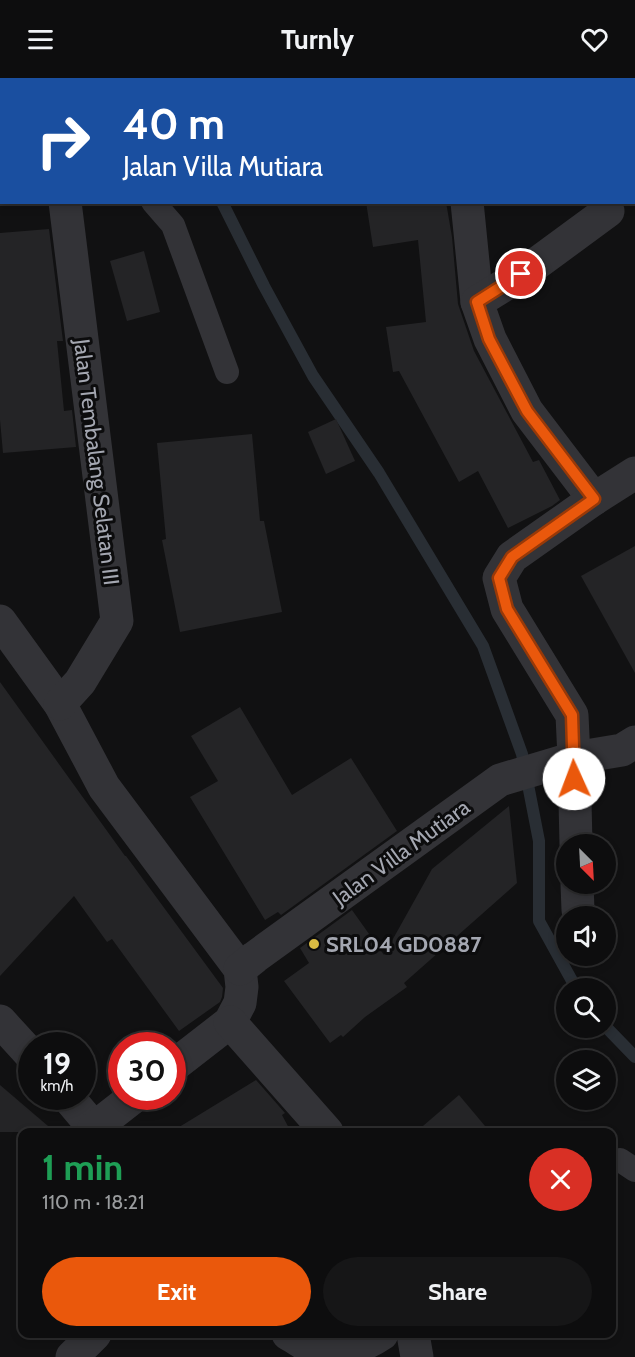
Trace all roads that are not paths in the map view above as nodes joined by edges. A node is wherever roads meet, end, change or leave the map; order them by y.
1 (65, 204) edge
2 (155, 204) edge
3 (467, 204) edge
4 (608, 211) dead end
5 (477, 302) junction
6 (227, 372) dead end
7 (635, 474) edge
8 (594, 499) junction
9 (0, 621) edge
10 (60, 704) junction
11 (635, 742) edge
12 (574, 758) junction
13 (576, 834) edge
14 (240, 969) junction
15 (0, 1020) edge
16 (230, 1022) junction
17 (18, 1040) edge
18 (186, 1056) edge
19 (79, 1110) edge
20 (119, 1110) edge
21 (94, 1128) edge
22 (98, 1128) edge
23 (323, 1128) edge
24 (91, 1338) edge
25 (295, 1338) edge
26 (375, 1338) edge
27 (414, 1338) edge
28 (72, 1357) edge
29 (417, 1357) edge

1 - 10 street, Jalan Tembalang Selatan III
2 - 6 lane
3 - 5 street
4 - 5 street
5 - 8 street
7 - 8 street
8 - 12 street
9 - 10 street
10 - 14 street
11 - 12 street, Jalan Villa Mutiara
12 - 13 street
12 - 14 street, Jalan Villa Mutiara
14 - 16 street
15 - 17 street
16 - 18 street
16 - 23 street
19 - 21 street
20 - 22 street
24 - 28 street
25 - 26 street
27 - 29 street

